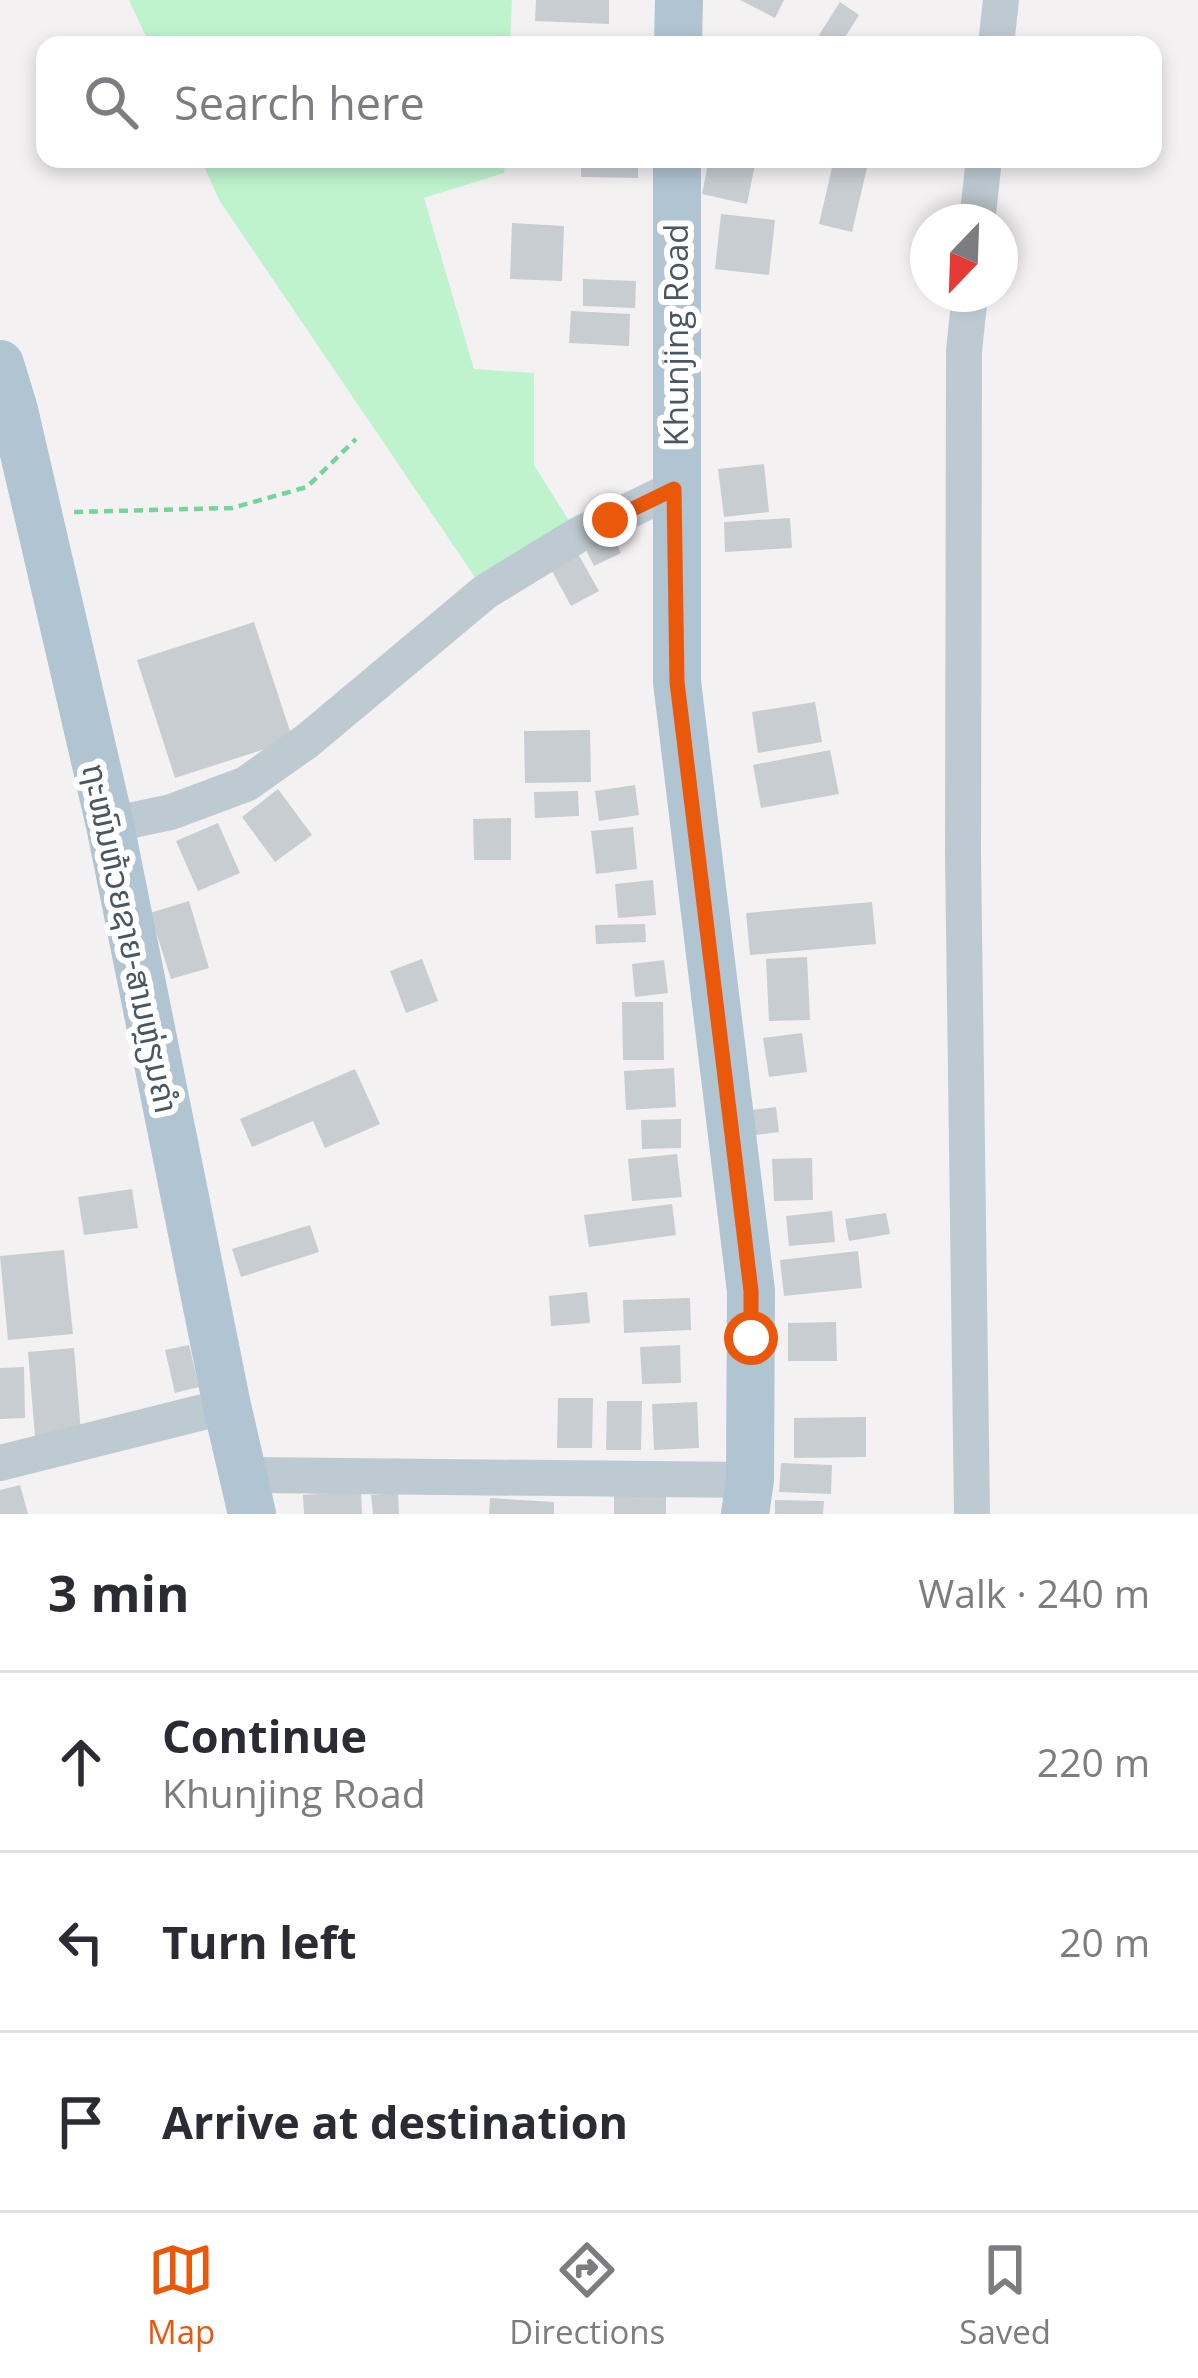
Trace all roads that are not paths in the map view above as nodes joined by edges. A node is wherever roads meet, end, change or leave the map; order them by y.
1 (679, 0) edge
2 (1001, 0) edge
3 (678, 36) edge
4 (997, 36) edge
5 (677, 168) edge
6 (983, 168) edge
7 (979, 204) edge
8 (968, 312) edge
9 (0, 364) edge
10 (674, 489) junction
11 (110, 825) junction
12 (226, 1406) junction
13 (0, 1463) edge
14 (248, 1495) edge
15 (747, 1497) edge
16 (972, 1514) edge

1 - 3 main road
2 - 4 street
5 - 10 main road, Khunjing Road
6 - 7 street
8 - 16 street
9 - 11 main road, ຖະໜົນຫ້ວຍຊາຍ-ສາມຫຼ່ຽມຄຳ
10 - 11 street
10 - 15 main road, Khunjing Road
11 - 12 main road, ຖະໜົນຫ້ວຍຊາຍ-ສາມຫຼ່ຽມຄຳ
12 - 13 street
12 - 14 main road, ຖະໜົນຫ້ວຍຊາຍ-ສາມຫຼ່ຽມຄຳ
14 - 15 street

